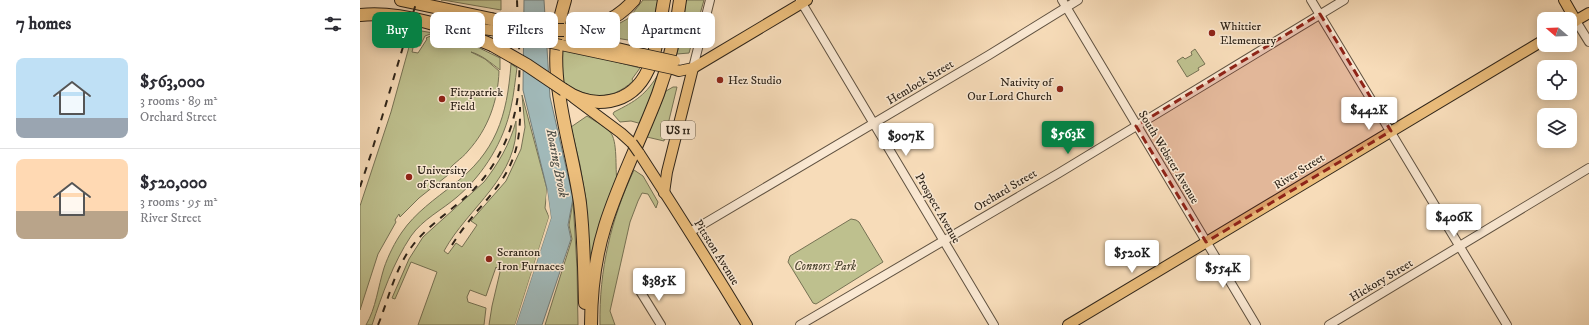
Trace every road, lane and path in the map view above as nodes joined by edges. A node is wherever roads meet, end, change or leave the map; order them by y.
1 (401, 0) edge
2 (565, 0) edge
3 (634, 0) edge
4 (664, 0) edge
5 (680, 0) edge
6 (710, 0) edge
7 (1078, 0) edge
8 (1311, 0) edge
9 (1344, 0) edge
10 (1564, 0) edge
11 (803, 1) edge
12 (1064, 4) edge
13 (1569, 12) edge
14 (1589, 13) edge
15 (1320, 14) junction
16 (360, 15) edge
17 (1577, 20) edge
18 (430, 23) edge
19 (485, 25) edge
20 (491, 25) junction
21 (1577, 27) edge
22 (563, 37) junction
23 (485, 42) edge
24 (1589, 42) edge
25 (1537, 44) edge
26 (694, 68) junction
27 (567, 92) junction
28 (875, 123) junction
29 (1136, 126) junction
30 (1391, 131) junction
31 (1589, 168) edge
32 (664, 193) junction
33 (690, 232) junction
34 (944, 241) junction
35 (1206, 242) junction
36 (1459, 246) junction
37 (640, 291) dead end
38 (585, 325) edge
39 (591, 325) edge
40 (661, 325) edge
41 (747, 325) edge
42 (800, 325) edge
43 (994, 325) edge
44 (1068, 325) edge
45 (1256, 325) edge
46 (1329, 325) edge
47 (1507, 325) edge

1 - 20 highway
2 - 38 highway
3 - 22 highway
4 - 27 highway
5 - 39 highway
6 - 26 street
7 - 12 street, Hemlock Street
8 - 15 street
9 - 15 street, Orchard Street
10 - 13 main road
11 - 26 main road
11 - 28 street, Prospect Avenue
12 - 28 street, Hemlock Street
12 - 29 street, South Webster Avenue
14 - 17 main road
15 - 29 street, Orchard Street
15 - 30 street
16 - 18 highway
19 - 20 main road
20 - 22 main road, bridge
20 - 22 highway, bridge
21 - 24 street
22 - 26 main road, bridge
23 - 27 highway, bridge
25 - 30 main road, River Street
26 - 32 main road, US 11
27 - 32 main road, Pittston Avenue, bridge
28 - 33 street, Hemlock Street
28 - 34 street, Prospect Avenue
29 - 34 street, Orchard Street
29 - 35 street, South Webster Avenue
30 - 35 main road, River Street
30 - 36 street
31 - 36 street, Hickory Street
32 - 33 main road, Pittston Avenue
33 - 41 main road, Pittston Avenue
34 - 42 street, Orchard Street
34 - 43 street, Prospect Avenue
35 - 44 main road, River Street
35 - 45 street, South Webster Avenue
36 - 46 street, Hickory Street
36 - 47 street
37 - 40 street

